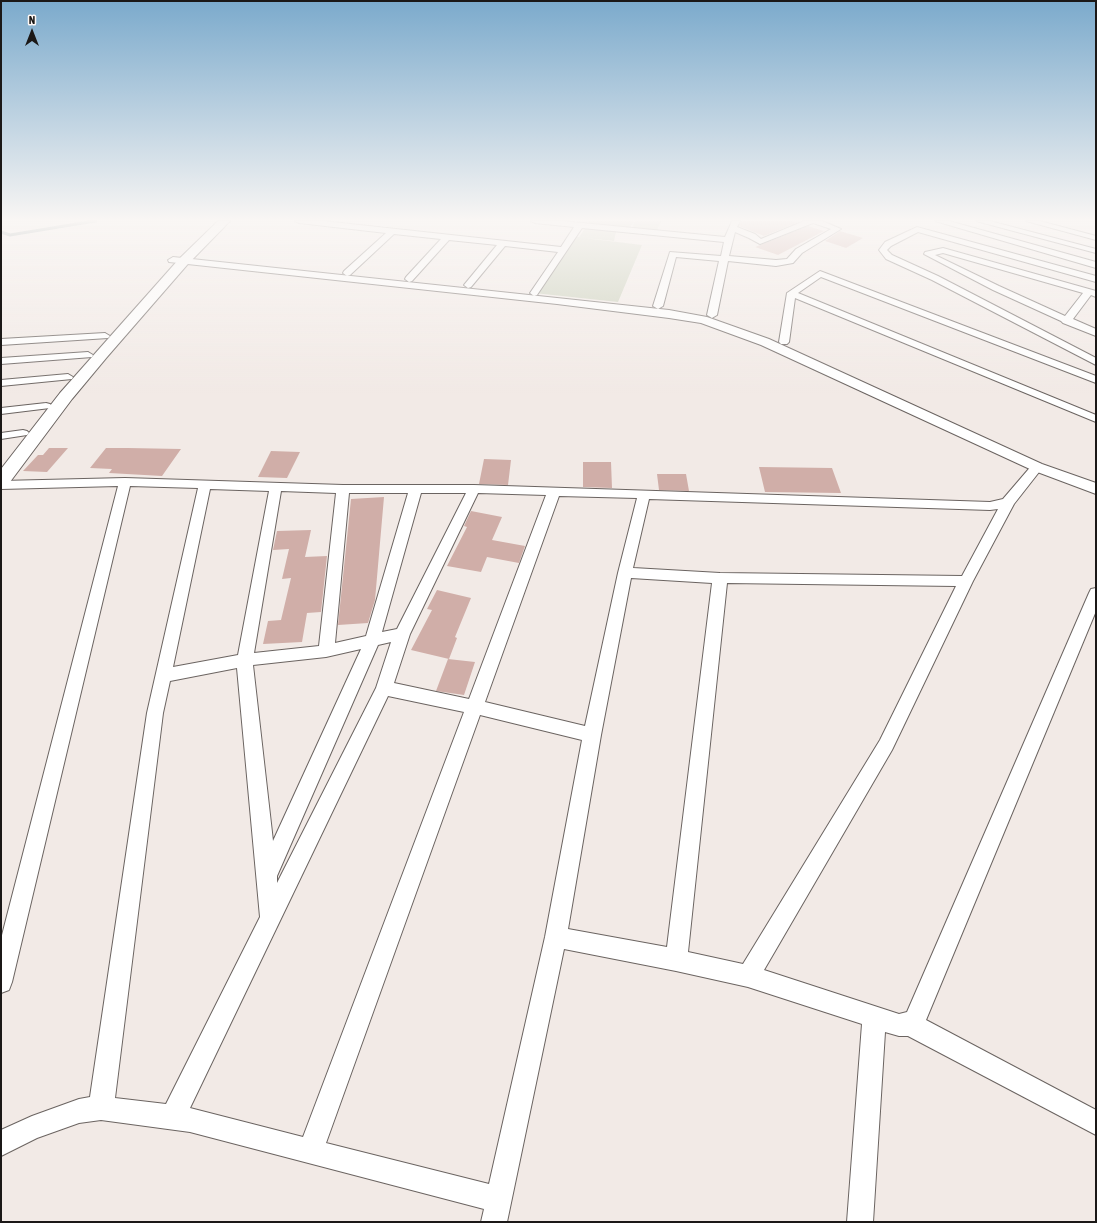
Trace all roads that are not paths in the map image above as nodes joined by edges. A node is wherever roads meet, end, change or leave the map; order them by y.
1 (161, 278) edge
2 (164, 278) edge
3 (356, 278) edge
4 (399, 278) edge
5 (474, 278) edge
6 (544, 278) edge
7 (666, 278) edge
8 (720, 278) edge
9 (814, 278) edge
10 (831, 278) edge
11 (933, 278) edge
12 (976, 278) edge
13 (1041, 278) edge
14 (409, 279) joint
15 (468, 286) junction
16 (534, 293) junction
17 (791, 293) junction
18 (1093, 293) edge
19 (658, 306) junction
20 (712, 315) junction
21 (1066, 321) junction
22 (1096, 333) edge
23 (105, 336) junction
24 (1, 342) edge
25 (784, 342) junction
26 (1096, 349) edge
27 (88, 355) junction
28 (1093, 360) edge
29 (1, 361) edge
30 (68, 377) junction
31 (1096, 380) edge
32 (1, 383) edge
33 (46, 406) junction
34 (1, 411) edge
35 (1096, 419) edge
36 (23, 433) junction
37 (1, 436) edge
38 (1, 459) edge
39 (1037, 467) junction
40 (1096, 481) edge
41 (1, 482) edge
42 (125, 482) junction
43 (205, 484) junction
44 (1, 485) edge
45 (276, 486) junction
46 (343, 489) junction
47 (416, 489) junction
48 (474, 489) junction
49 (1096, 489) edge
50 (554, 492) junction
51 (644, 494) junction
52 (1008, 502) junction
53 (624, 573) junction
54 (720, 578) junction
55 (966, 581) junction
56 (1096, 593) edge
57 (402, 634) junction
58 (372, 642) junction
59 (326, 651) junction
60 (245, 660) junction
61 (163, 676) junction
62 (384, 688) junction
63 (475, 707) junction
64 (592, 735) junction
65 (266, 876) junction
66 (271, 918) junction
67 (556, 937) junction
68 (676, 960) junction
69 (748, 976) junction
70 (1, 982) edge
71 (874, 1018) junction
72 (910, 1024) junction
73 (101, 1108) junction
74 (172, 1118) junction
75 (1096, 1123) edge
76 (1, 1144) edge
77 (311, 1150) junction
78 (496, 1211) edge
79 (860, 1222) edge

1 - 23 main road
2 - 41 main road
3 - 39 street
4 - 14 street
5 - 15 street
6 - 16 street
7 - 19 street
8 - 20 street
9 - 17 street
10 - 31 street
11 - 28 street
12 - 21 street
13 - 18 street
14 - 15 street
15 - 16 street
16 - 19 street
17 - 25 street
17 - 35 street
18 - 21 street
19 - 20 street
20 - 25 street
21 - 22 street
23 - 24 street
23 - 27 main road
25 - 40 street
26 - 28 street
27 - 29 street
27 - 30 main road
30 - 32 street
30 - 33 main road
33 - 34 street
33 - 36 main road
36 - 37 street
36 - 38 main road
39 - 49 street
39 - 52 street
42 - 43 street
42 - 44 street
42 - 70 street
43 - 45 street
43 - 61 street
45 - 46 street
45 - 60 street
46 - 47 street
46 - 59 street
47 - 48 street
47 - 58 street
48 - 50 street
48 - 57 street
50 - 51 street
50 - 63 street
51 - 52 street
51 - 53 street
52 - 55 street
53 - 54 street
53 - 64 street
54 - 55 street
54 - 68 street
55 - 69 street
56 - 72 street
57 - 58 street
57 - 62 street
58 - 59 street
58 - 65 street
59 - 60 street
60 - 61 street
60 - 65 street
61 - 73 street
62 - 63 street
62 - 66 street
63 - 64 street
63 - 77 street
64 - 67 street
65 - 66 street
66 - 74 street
67 - 68 street
67 - 78 street
68 - 69 street
69 - 71 street
71 - 72 street
71 - 79 street
72 - 75 street
73 - 74 street
73 - 76 street
74 - 77 street
77 - 78 street

